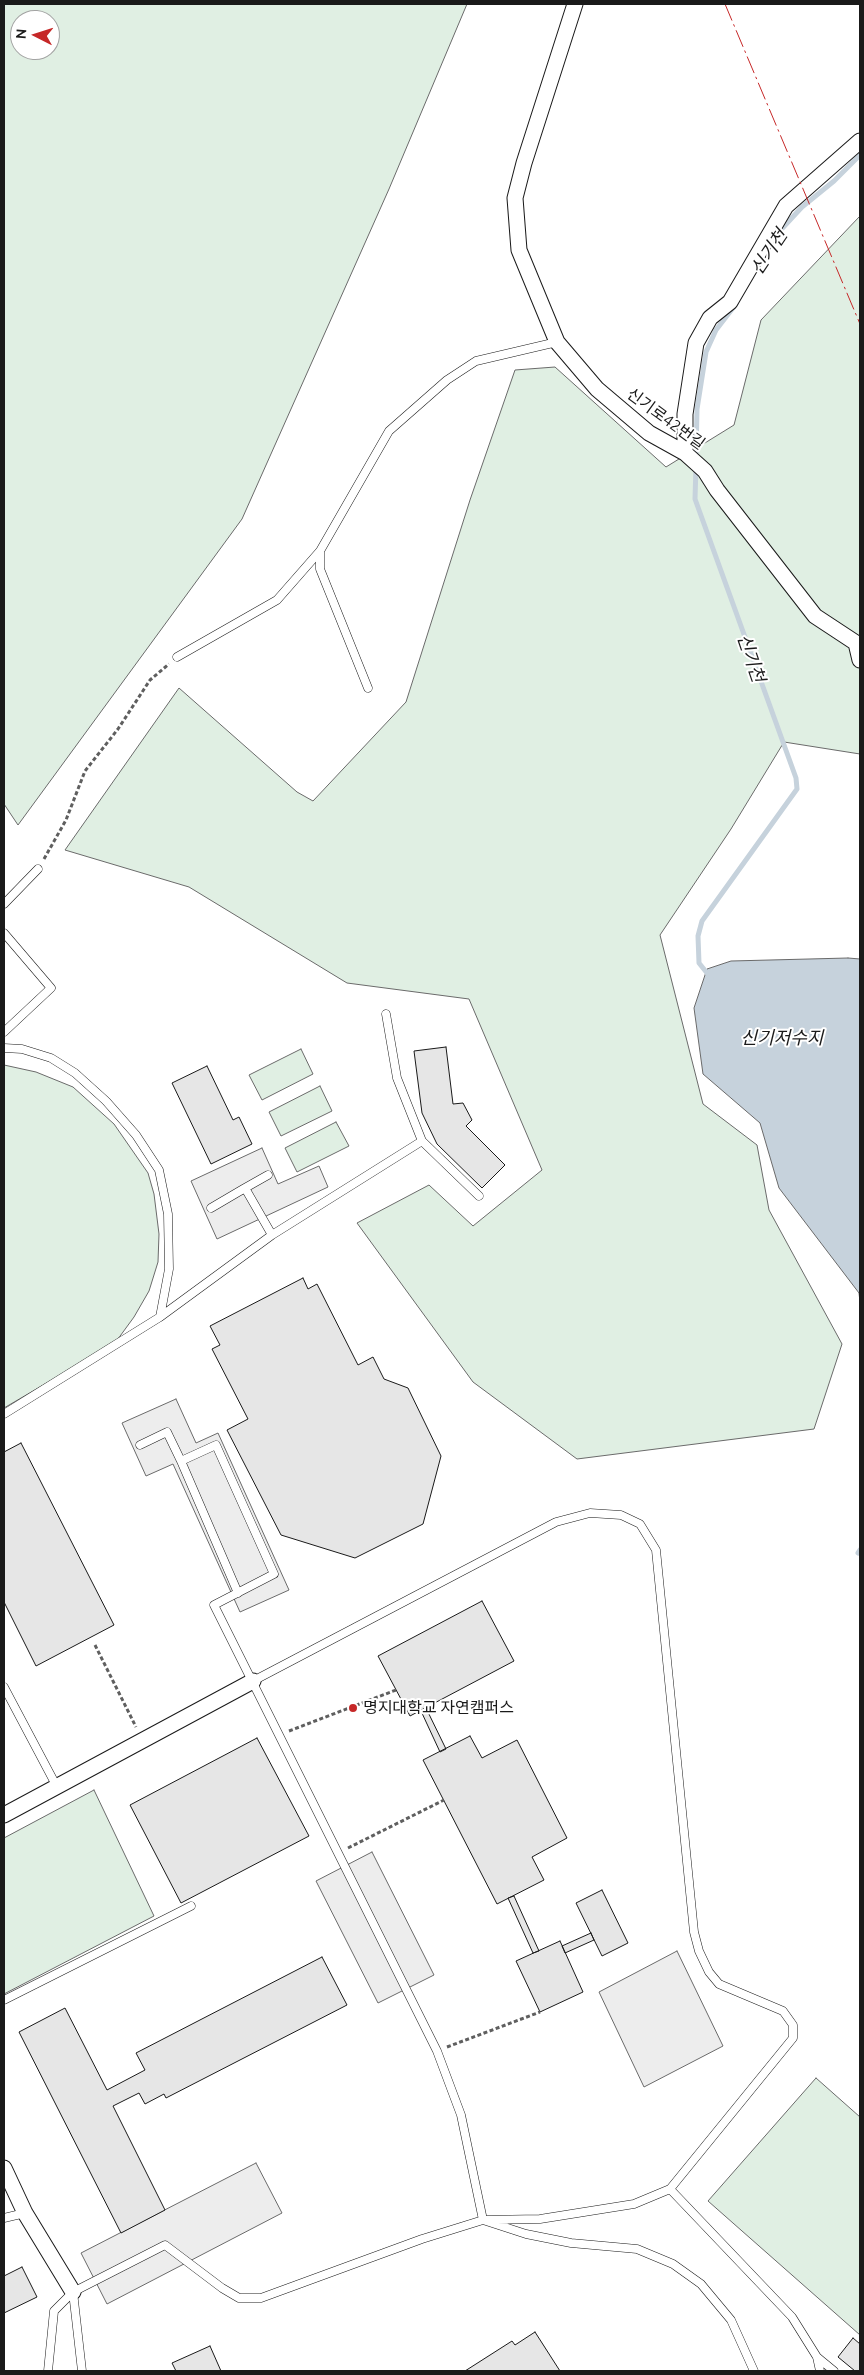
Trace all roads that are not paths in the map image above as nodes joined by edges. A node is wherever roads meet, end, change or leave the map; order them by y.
1 (576, 4) edge
2 (860, 141) edge
3 (557, 342) junction
4 (685, 453) junction
5 (320, 551) junction
6 (177, 657) road end
7 (860, 660) edge
8 (368, 688) dead end
9 (38, 869) road end
10 (4, 904) edge
11 (4, 933) edge
12 (386, 1014) dead end
13 (4, 1032) edge
14 (4, 1048) edge
15 (422, 1141) junction
16 (268, 1175) dead end
17 (245, 1188) junction
18 (478, 1196) dead end
19 (210, 1208) dead end
20 (272, 1235) junction
21 (160, 1318) junction
22 (4, 1414) edge
23 (140, 1445) dead end
24 (181, 1461) junction
25 (238, 1593) junction
26 (253, 1682) junction
27 (4, 1687) edge
28 (57, 1787) junction
29 (4, 1815) edge
30 (191, 1906) dead end
31 (4, 2000) edge
32 (4, 2168) edge
33 (670, 2190) junction
34 (25, 2213) junction
35 (4, 2218) edge
36 (483, 2220) junction
37 (73, 2292) junction
38 (817, 2357) junction
39 (48, 2371) edge
40 (82, 2371) edge
41 (754, 2371) edge
42 (820, 2371) edge
43 (834, 2371) edge

1 - 3 street, 신기로42번길
2 - 4 street
3 - 4 street, 신기로42번길
3 - 5 lane
4 - 7 street, 신기로42번길
5 - 6 lane
5 - 8 lane
9 - 10 lane
11 - 13 lane
12 - 15 lane
14 - 21 lane
15 - 18 lane
15 - 20 lane
16 - 17 lane
17 - 19 lane
17 - 20 lane
20 - 21 lane
21 - 22 lane
23 - 24 lane
24 - 25 lane
24 - 25 lane
25 - 26 lane
26 - 28 street
26 - 33 lane
26 - 36 lane
27 - 28 lane
28 - 29 street
30 - 31 lane
32 - 34 street
33 - 36 lane
33 - 38 lane
34 - 35 lane
34 - 37 street
36 - 37 lane
36 - 41 lane
37 - 39 lane
37 - 40 lane
38 - 42 lane
38 - 43 lane

